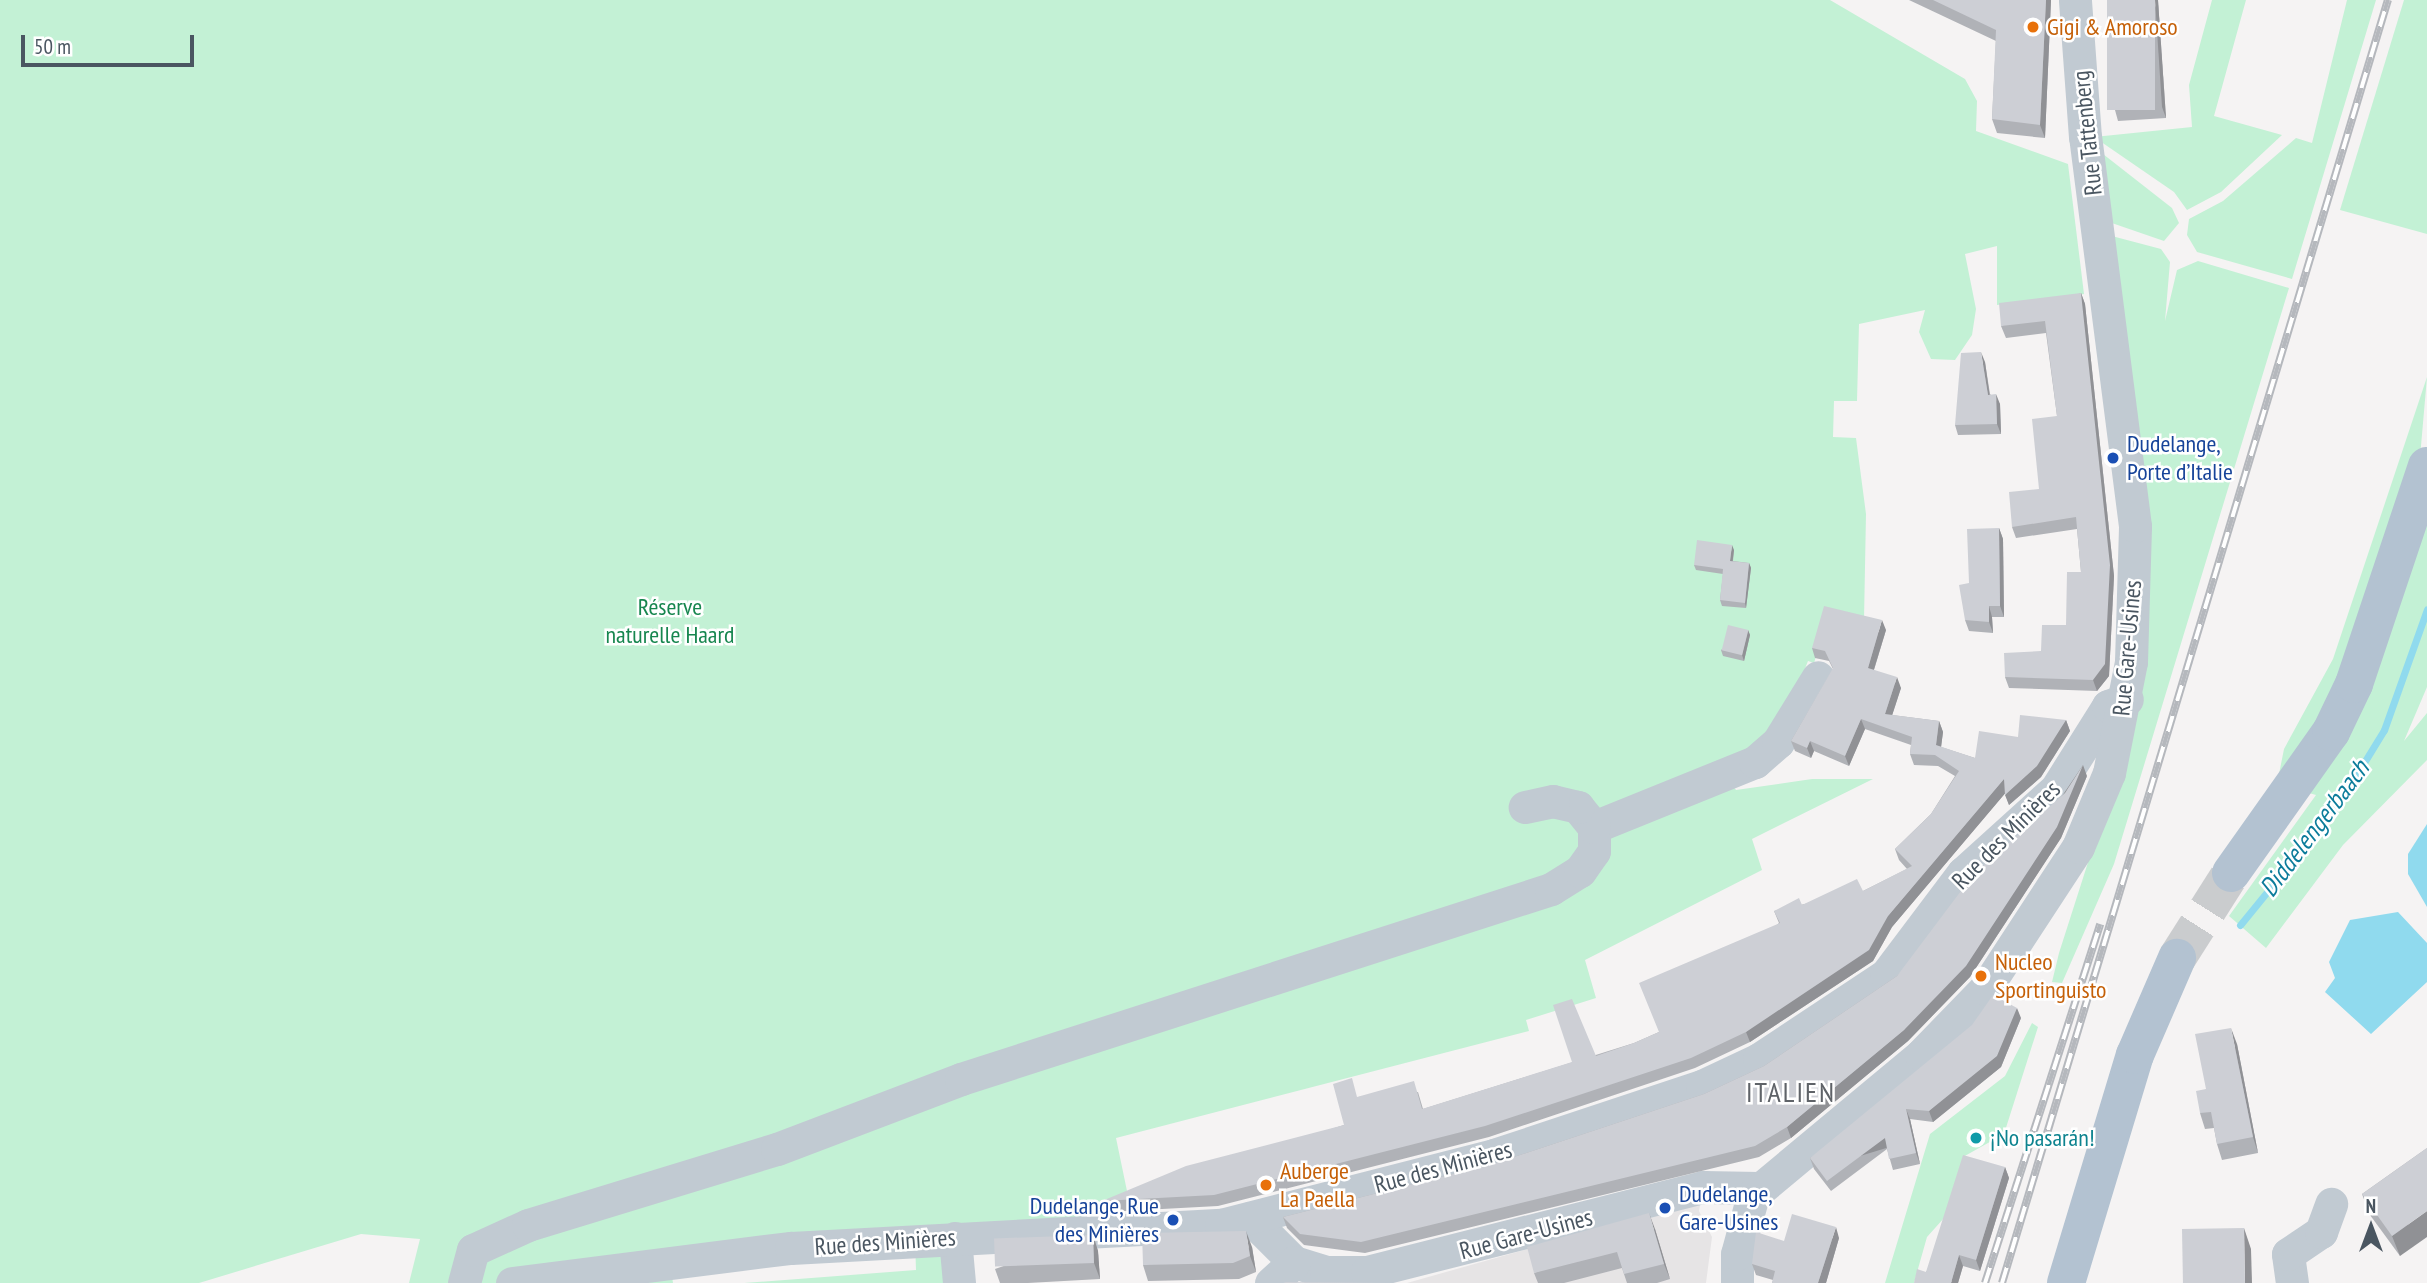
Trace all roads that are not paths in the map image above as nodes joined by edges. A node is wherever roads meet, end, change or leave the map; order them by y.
1 (2075, 0) edge
2 (2096, 224) joint
3 (2427, 466) edge
4 (1818, 677) dead end
5 (2127, 699) junction
6 (1525, 807) dead end
7 (1594, 827) junction
8 (2231, 873) tunnel mouth
9 (2177, 958) tunnel mouth
10 (1758, 1188) junction
11 (2331, 1205) dead end
12 (1250, 1218) junction
13 (955, 1238) junction
14 (1282, 1273) edge
15 (464, 1283) edge
16 (512, 1283) edge
17 (959, 1283) edge
18 (1737, 1283) edge
19 (2066, 1283) edge
20 (2292, 1283) edge

1 - 2 street, Rue Tattenberg
2 - 5 street, Rue Gare-Usines
3 - 8 main road
4 - 7 street
5 - 10 street, Rue Gare-Usines
5 - 12 street, Rue des Minières
6 - 7 street
7 - 15 street
9 - 19 main road
10 - 14 street, Rue Gare-Usines
10 - 18 street, Rue Gare-Usines
11 - 20 street
12 - 13 street, Rue des Minières
12 - 14 street, Rue Gare-Usines
13 - 16 street, Rue des Minières
13 - 17 street

